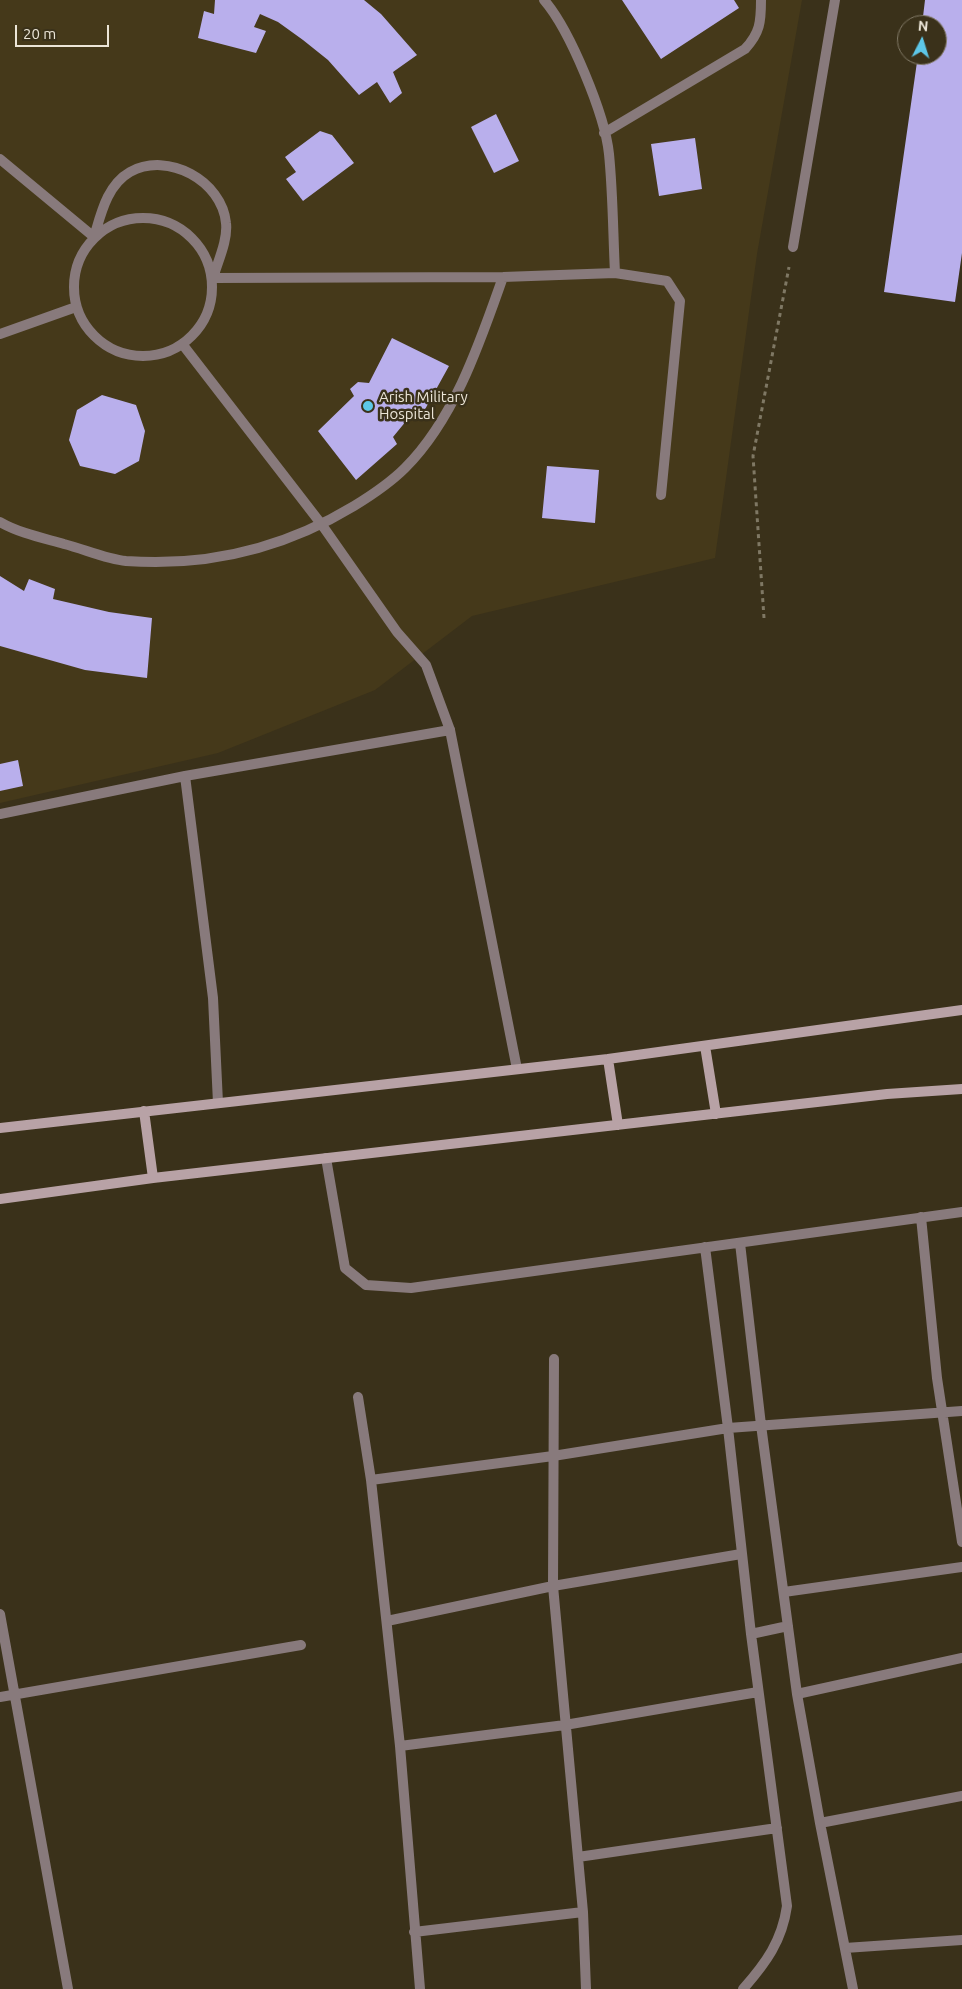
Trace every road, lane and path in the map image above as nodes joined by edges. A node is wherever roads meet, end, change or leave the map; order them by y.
1 (544, 0) edge
2 (761, 0) edge
3 (835, 0) edge
4 (604, 133) junction
5 (0, 159) edge
6 (94, 237) junction
7 (793, 247) joint
8 (615, 273) junction
9 (503, 277) junction
10 (213, 278) junction
11 (76, 307) junction
12 (0, 334) edge
13 (183, 345) junction
14 (661, 495) dead end
15 (0, 522) edge
16 (322, 526) junction
17 (764, 618) dead end
18 (450, 730) junction
19 (185, 776) junction
20 (0, 814) edge
21 (962, 1010) edge
22 (705, 1046) junction
23 (608, 1059) junction
24 (517, 1069) junction
25 (962, 1089) edge
26 (218, 1103) junction
27 (144, 1111) junction
28 (716, 1114) junction
29 (618, 1125) junction
30 (0, 1128) edge
31 (326, 1158) junction
32 (153, 1178) junction
33 (0, 1199) edge
34 (962, 1212) edge
35 (921, 1217) junction
36 (740, 1243) junction
37 (705, 1247) junction
38 (554, 1359) dead end
39 (358, 1397) dead end
40 (941, 1411) junction
41 (962, 1411) edge
42 (761, 1425) junction
43 (728, 1428) junction
44 (553, 1456) junction
45 (371, 1480) junction
46 (962, 1542) edge
47 (741, 1554) junction
48 (962, 1567) edge
49 (553, 1586) junction
50 (784, 1592) junction
51 (0, 1614) edge
52 (387, 1621) junction
53 (788, 1626) junction
54 (751, 1634) junction
55 (301, 1646) dead end
56 (962, 1658) edge
57 (758, 1692) junction
58 (797, 1694) junction
59 (13, 1695) junction
60 (0, 1697) edge
61 (565, 1725) junction
62 (400, 1746) junction
63 (962, 1796) edge
64 (820, 1823) junction
65 (777, 1828) junction
66 (578, 1857) junction
67 (583, 1912) junction
68 (414, 1932) junction
69 (962, 1940) edge
70 (845, 1948) junction
71 (68, 1989) edge
72 (420, 1989) edge
73 (586, 1989) edge
74 (744, 1989) edge
75 (853, 1989) edge

1 - 4 street
2 - 4 street
3 - 7 street
4 - 8 street
5 - 6 street
6 - 10 street
6 - 10 street
6 - 11 street
7 - 17 path
8 - 9 street
8 - 14 street
9 - 10 street
9 - 16 street
10 - 13 street
11 - 12 street
11 - 13 street
13 - 16 street
15 - 16 street
16 - 18 street
18 - 19 street
18 - 24 street
19 - 20 street
19 - 26 street
21 - 22 main road
22 - 23 main road
22 - 28 main road
23 - 24 main road
23 - 29 main road
24 - 26 main road
25 - 28 main road
26 - 27 main road
27 - 30 main road
27 - 32 main road
28 - 29 main road
29 - 31 main road
31 - 32 main road
31 - 37 street
32 - 33 main road
34 - 35 street
35 - 36 street
35 - 40 street
36 - 37 street
36 - 42 street
37 - 43 street
38 - 44 street
39 - 45 street
40 - 41 street
40 - 42 street
40 - 46 street
42 - 43 street
42 - 50 street
43 - 44 street
43 - 47 street
44 - 45 street
44 - 49 street
45 - 52 street
47 - 49 street
47 - 54 street
48 - 50 street
49 - 52 street
49 - 61 street
50 - 53 street
51 - 59 street
52 - 62 street
53 - 54 street
53 - 58 street
54 - 57 street
55 - 59 street
56 - 58 street
57 - 61 street
57 - 65 street
58 - 64 street
59 - 60 street
59 - 71 street
61 - 62 street
61 - 66 street
62 - 68 street
63 - 64 street
64 - 70 street
65 - 66 street
65 - 74 street
66 - 67 street
67 - 68 street
67 - 73 street
68 - 72 street
69 - 70 street
70 - 75 street

